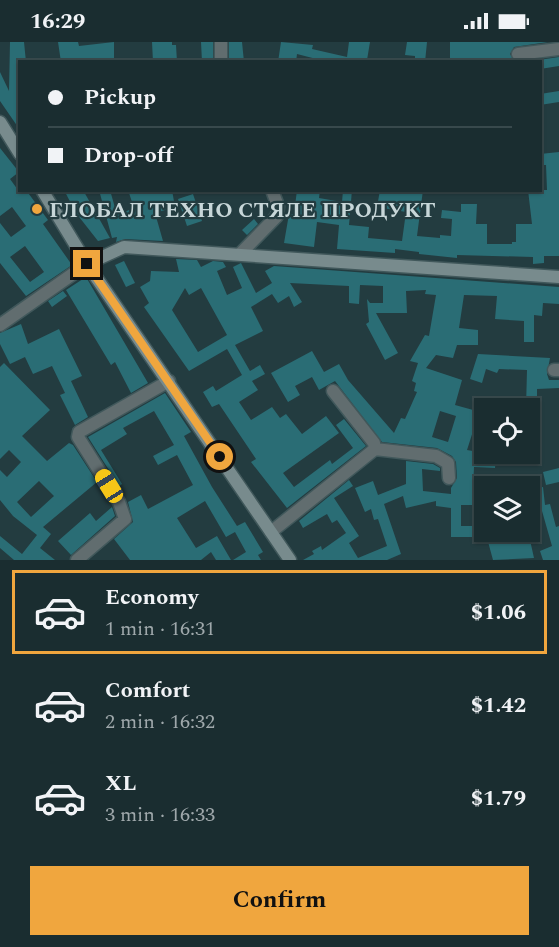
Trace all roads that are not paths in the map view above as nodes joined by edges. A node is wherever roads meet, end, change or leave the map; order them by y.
1 (221, 42) edge
2 (559, 49) edge
3 (518, 54) dead end
4 (221, 60) edge
5 (0, 122) edge
6 (18, 151) edge
7 (43, 192) edge
8 (273, 192) edge
9 (242, 254) junction
10 (87, 264) junction
11 (559, 277) edge
12 (0, 325) edge
13 (169, 381) junction
14 (333, 391) dead end
15 (375, 450) junction
16 (449, 478) dead end
17 (271, 532) junction
18 (77, 560) edge
19 (290, 560) edge

1 - 4 street
2 - 3 street
5 - 6 main road
7 - 10 main road
8 - 9 street
9 - 10 main road
9 - 11 main road
10 - 12 street
10 - 13 main road
13 - 17 main road
13 - 18 street
14 - 15 street
15 - 16 street
15 - 17 street
17 - 19 main road

